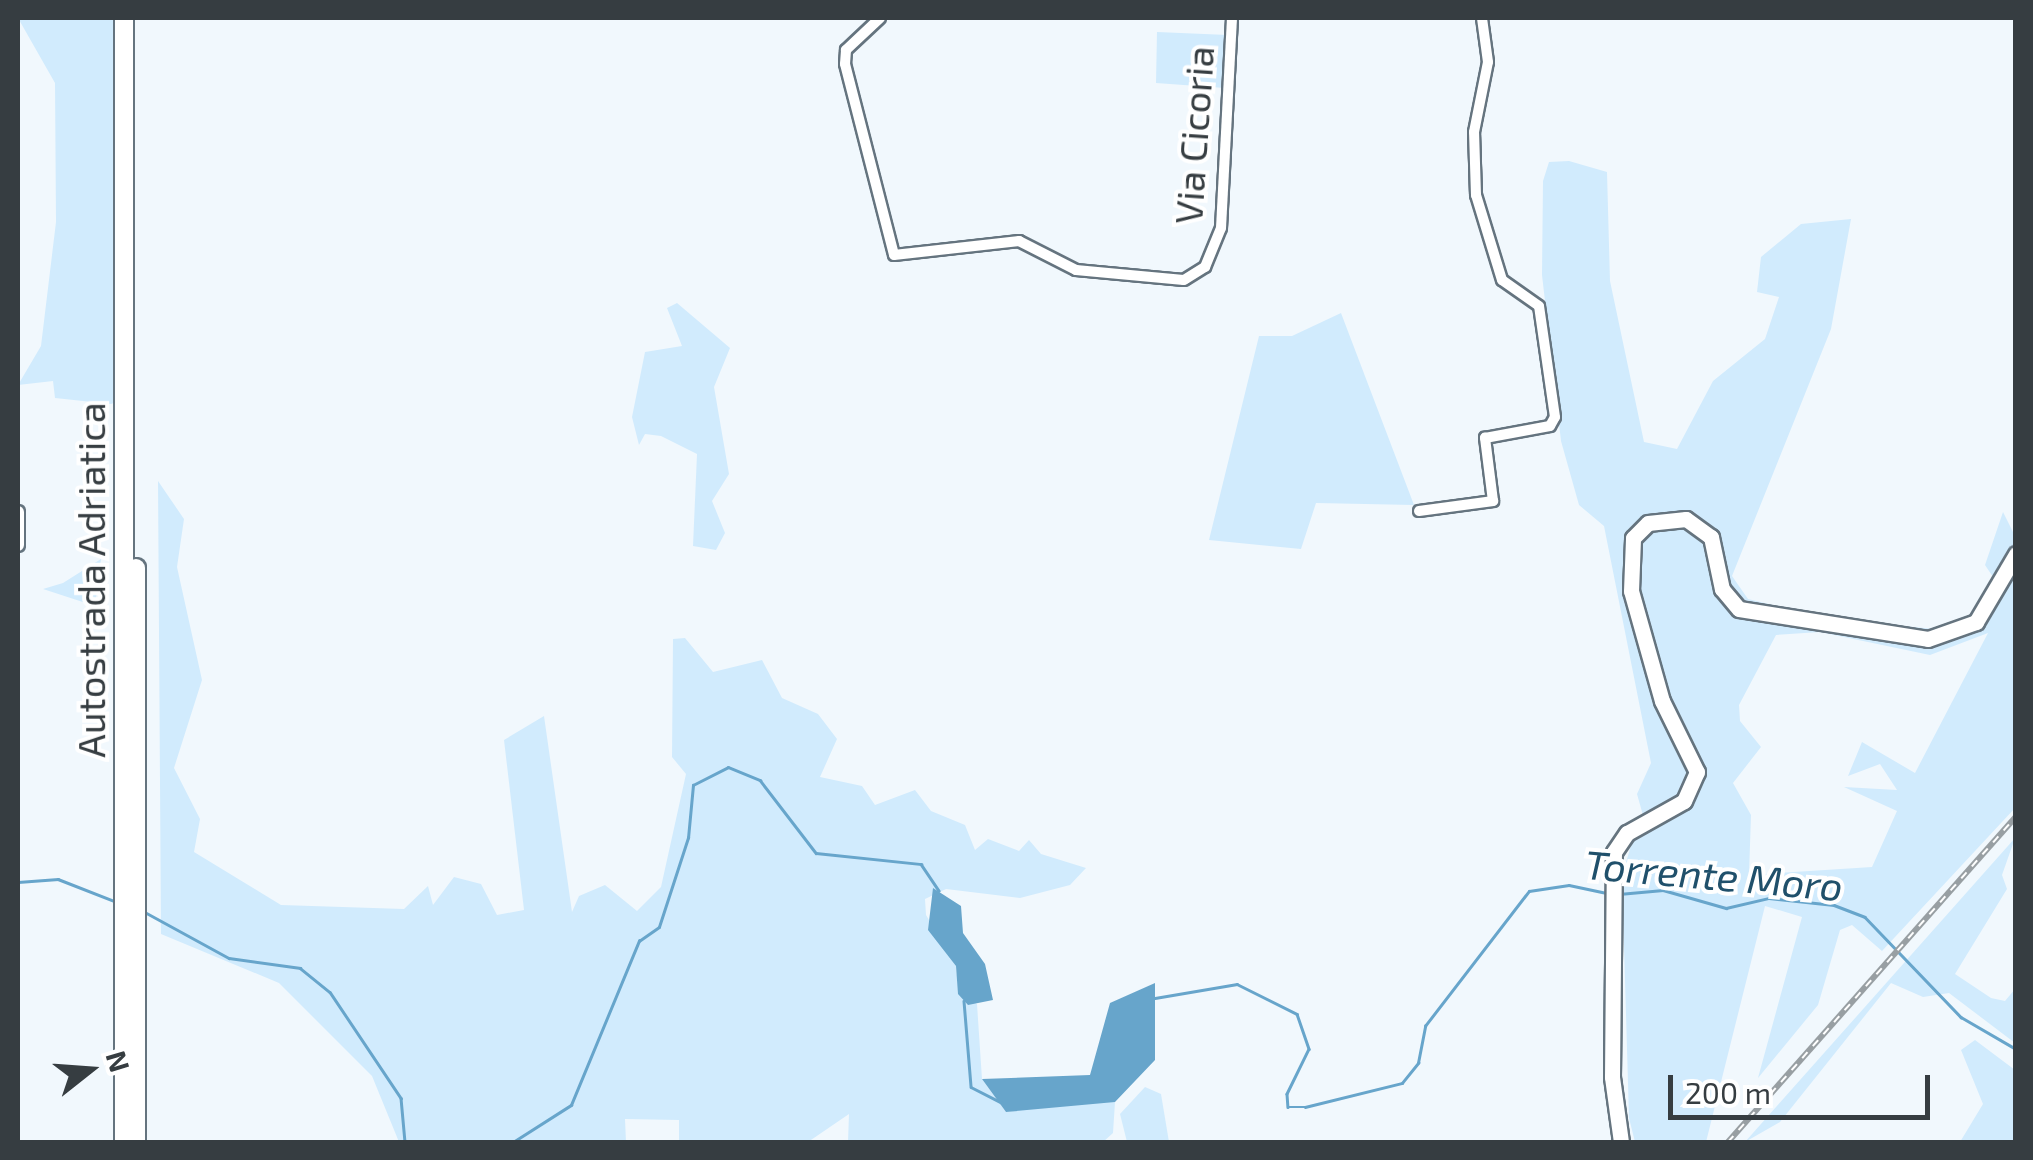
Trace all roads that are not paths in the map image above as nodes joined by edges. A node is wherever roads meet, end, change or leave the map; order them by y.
1 (124, 18) edge
2 (135, 18) edge
3 (880, 18) edge
4 (1232, 18) edge
5 (1482, 18) edge
6 (130, 79) junction
7 (1419, 511) dead end
8 (18, 512) edge
9 (18, 545) edge
10 (2016, 554) edge
11 (124, 1142) edge
12 (136, 1142) edge
13 (1621, 1142) edge

1 - 6 highway, Autostrada Adriatica
2 - 6 highway, Autostrada Adriatica
3 - 4 street, Via Cicoria
5 - 7 street
6 - 11 highway, Autostrada Adriatica
6 - 12 highway, Autostrada Adriatica
8 - 9 street
10 - 13 main road

